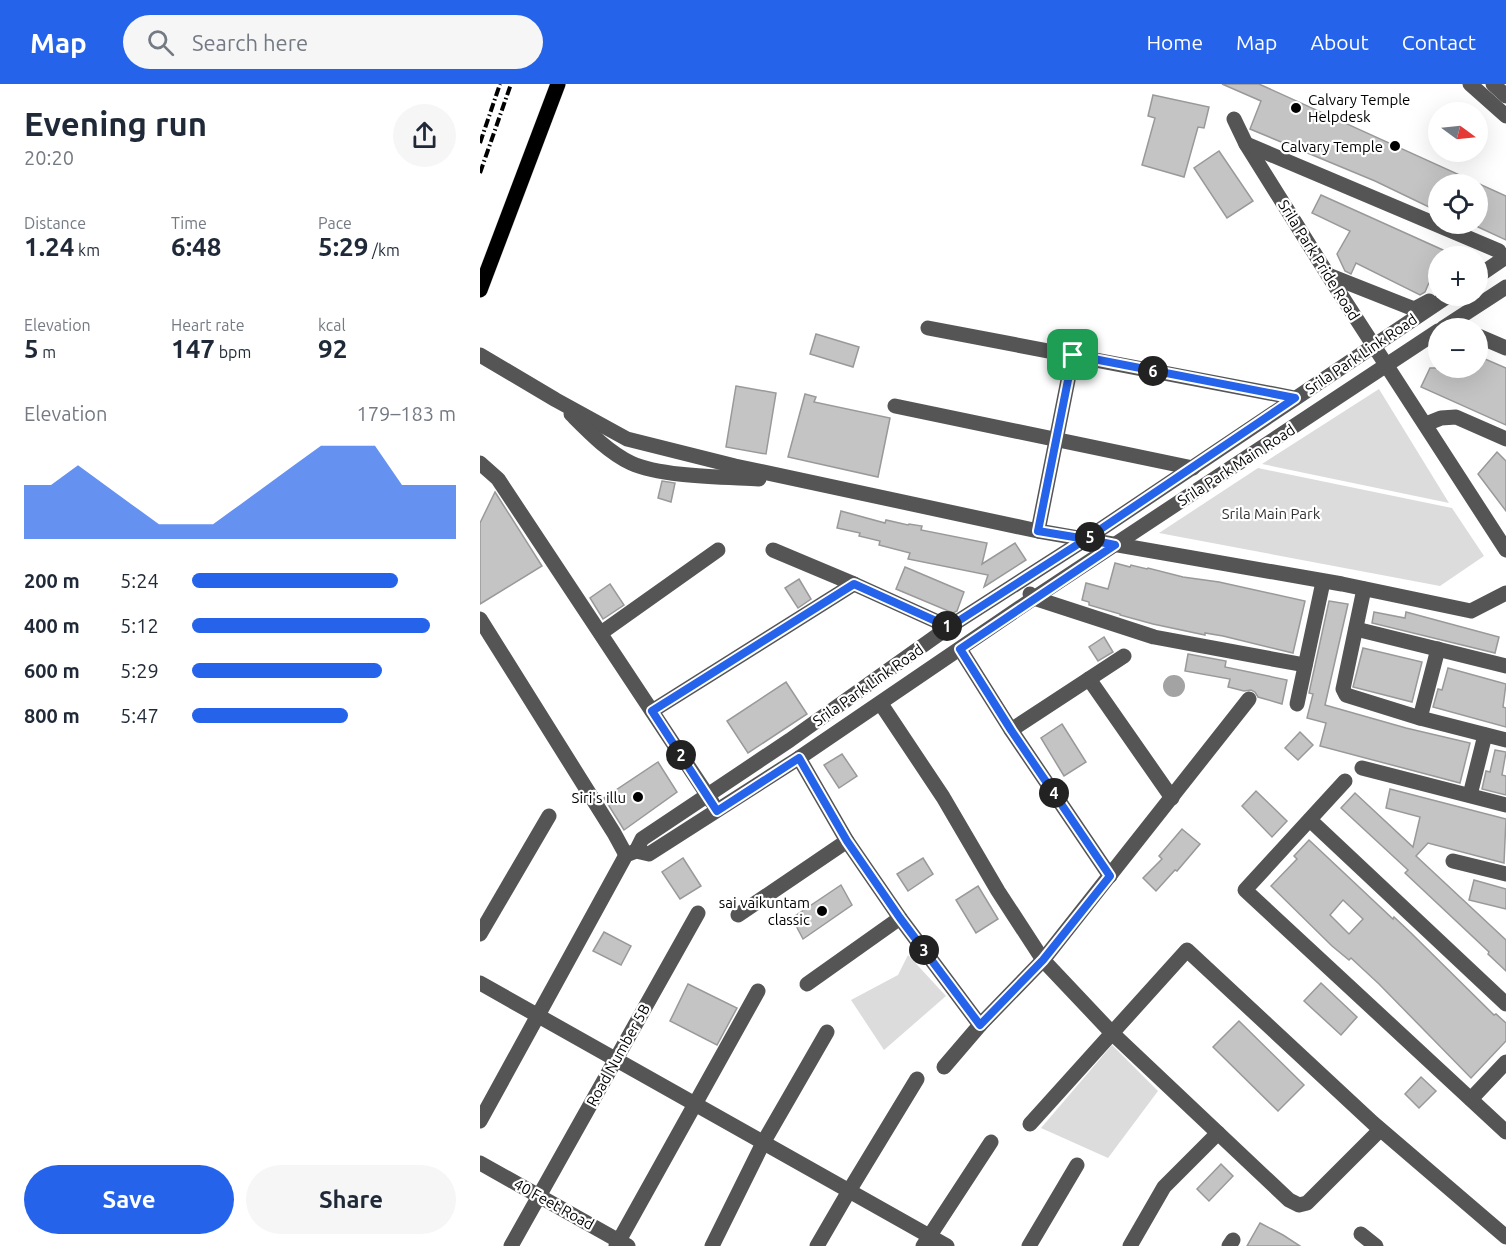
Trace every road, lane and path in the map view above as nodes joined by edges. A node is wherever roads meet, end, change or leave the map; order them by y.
1 (558, 84) edge
2 (1470, 84) edge
3 (1506, 116) edge
4 (1234, 119) dead end
5 (1246, 144) junction
6 (1487, 246) edge
7 (1488, 246) edge
8 (1506, 256) edge
9 (1488, 259) edge
10 (1488, 269) edge
11 (1328, 275) junction
12 (1506, 287) edge
13 (480, 290) edge
14 (1428, 300) edge
15 (1433, 306) edge
16 (1461, 318) edge
17 (928, 328) dead end
18 (1428, 340) edge
19 (1488, 340) edge
20 (1374, 345) junction
21 (1506, 348) edge
22 (480, 355) edge
23 (1073, 355) junction
24 (1387, 365) junction
25 (1295, 398) junction
26 (555, 400) junction
27 (895, 406) dead end
28 (1426, 424) junction
29 (1506, 439) edge
30 (1056, 440) junction
31 (480, 464) edge
32 (1192, 468) junction
33 (813, 483) junction
34 (1038, 531) junction
35 (1086, 539) junction
36 (1115, 545) junction
37 (717, 550) dead end
38 (773, 550) dead end
39 (1506, 550) edge
40 (1021, 582) junction
41 (1323, 582) junction
42 (854, 584) junction
43 (1364, 589) junction
44 (1506, 593) edge
45 (1034, 598) junction
46 (480, 620) edge
47 (949, 627) junction
48 (1356, 629) junction
49 (601, 633) junction
50 (960, 649) junction
51 (1438, 649) junction
52 (1124, 656) dead end
53 (1305, 665) junction
54 (1506, 666) edge
55 (1089, 679) junction
56 (1249, 699) dead end
57 (881, 704) junction
58 (1297, 704) dead end
59 (652, 711) junction
60 (1420, 718) junction
61 (1011, 730) junction
62 (1485, 735) junction
63 (1506, 740) edge
64 (799, 758) junction
65 (1362, 768) dead end
66 (1345, 781) dead end
67 (707, 794) junction
68 (1470, 795) junction
69 (1172, 798) junction
70 (1506, 805) edge
71 (717, 811) junction
72 (549, 816) dead end
73 (1310, 820) junction
74 (847, 841) junction
75 (631, 853) junction
76 (1453, 861) dead end
77 (1506, 874) edge
78 (1110, 876) junction
79 (698, 913) dead end
80 (738, 915) dead end
81 (900, 918) junction
82 (480, 934) edge
83 (1043, 960) junction
84 (480, 983) edge
85 (807, 984) dead end
86 (758, 991) dead end
87 (1506, 1004) edge
88 (539, 1016) junction
89 (980, 1025) junction
90 (827, 1032) dead end
91 (1112, 1033) junction
92 (616, 1059) junction
93 (1506, 1062) edge
94 (944, 1067) dead end
95 (917, 1079) dead end
96 (1471, 1099) junction
97 (695, 1104) junction
98 (480, 1121) edge
99 (1030, 1124) dead end
100 (1380, 1130) junction
101 (1506, 1132) edge
102 (1218, 1133) junction
103 (991, 1142) dead end
104 (764, 1143) junction
105 (480, 1163) edge
106 (1077, 1165) dead end
107 (849, 1191) junction
108 (539, 1196) junction
109 (1360, 1234) dead end
110 (1506, 1237) edge
111 (926, 1241) edge
112 (621, 1244) edge
113 (511, 1246) edge
114 (712, 1246) edge
115 (817, 1246) edge
116 (947, 1246) edge
117 (1029, 1246) edge
118 (1130, 1246) edge
119 (1376, 1246) edge

1 - 13 main road
2 - 3 street
4 - 5 street, Srila Park Pride Road
5 - 6 street
5 - 11 street, Srila Park Pride Road
7 - 9 street
8 - 10 street
11 - 14 street
11 - 20 street, Srila Park Pride Road
12 - 16 street, Srila Park Main Road
15 - 20 street, Srila Park Link Road
17 - 23 street
18 - 24 street, Srila Park Main Road
19 - 21 street
20 - 24 street, Srila Park Pride Road
20 - 25 street, Srila Park Link Road
22 - 26 street
23 - 25 street
23 - 30 street
24 - 28 street, Srila Park Pride Road
24 - 36 street, Srila Park Main Road
25 - 32 street, Srila Park Link Road
26 - 33 street
26 - 33 street
27 - 30 street
28 - 29 street
28 - 39 street, Srila Park Pride Road
30 - 32 street
30 - 34 street
31 - 49 street
32 - 35 street, Srila Park Link Road
33 - 34 street
34 - 35 street
35 - 36 street
35 - 40 street, Srila Park Link Road
36 - 41 street
36 - 45 street, Srila Park Main Road
37 - 49 street
38 - 42 street
40 - 45 street
40 - 47 street, Srila Park Link Road
41 - 43 street
41 - 53 street
42 - 47 street
42 - 59 street
43 - 44 street
43 - 48 street
45 - 50 street, Srila Park Link Road
45 - 53 street
46 - 75 street
47 - 67 street, Srila Park Link Road
48 - 51 street
48 - 60 street
49 - 59 street
50 - 57 street, Srila Park Link Road
50 - 61 street
51 - 54 street
51 - 60 street
52 - 55 street
53 - 58 street
55 - 61 street
55 - 69 street
56 - 69 street
57 - 64 street, Srila Park Link Road
57 - 83 street
59 - 67 street
60 - 62 street
61 - 78 street
62 - 63 street
62 - 68 street
64 - 71 street, Srila Park Link Road
64 - 74 street
65 - 68 street
66 - 73 street
67 - 71 street
67 - 75 street, Srila Park Link Road
68 - 70 street
69 - 78 street
71 - 75 street, Srila Park Link Road
72 - 82 street
73 - 87 street
73 - 96 street
74 - 80 street
74 - 81 street
75 - 88 street
76 - 77 street
78 - 83 street
79 - 92 street, Road Number 5B
81 - 85 street
81 - 89 street
83 - 89 street
83 - 91 street
84 - 88 street
86 - 97 street
88 - 92 street
88 - 98 street
89 - 94 street
90 - 104 street
91 - 99 street
91 - 100 street
91 - 102 street
92 - 97 street
92 - 108 street, Road Number 5B
93 - 96 street
95 - 107 street
96 - 101 street
97 - 104 street
97 - 112 street
100 - 102 street
100 - 110 street
102 - 118 street
103 - 111 street
104 - 107 street
104 - 114 street
105 - 108 street, 40 Feet Road
106 - 117 street
107 - 111 street
107 - 115 street
108 - 112 street, 40 Feet Road
108 - 113 street, Road Number 5B
109 - 119 street
111 - 116 street

